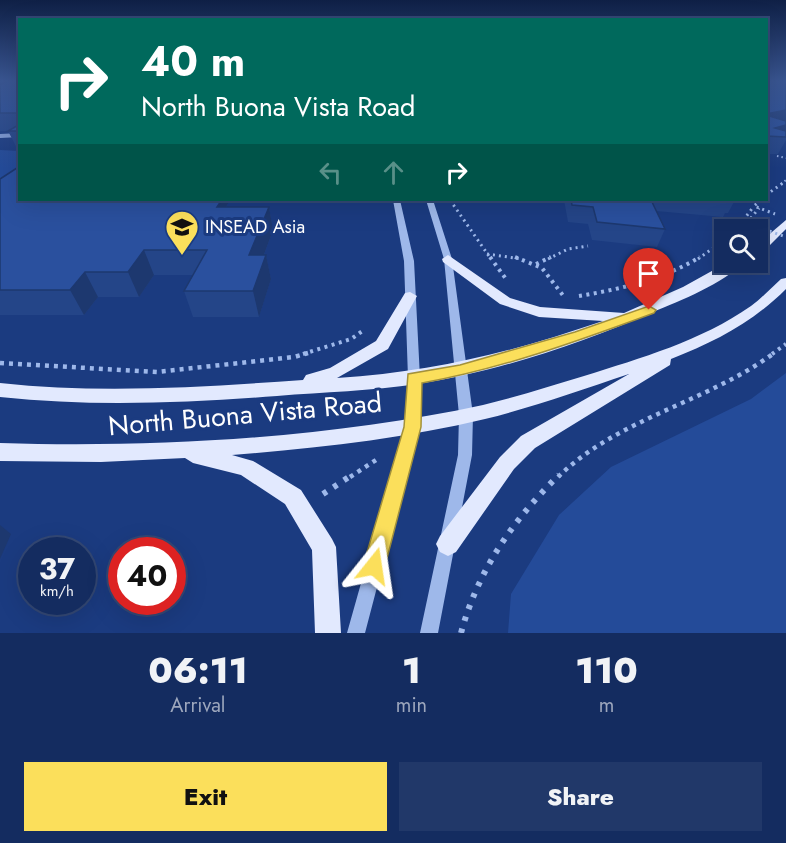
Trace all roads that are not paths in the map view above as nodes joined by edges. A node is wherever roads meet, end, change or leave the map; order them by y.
1 (18, 135) edge
2 (0, 136) edge
3 (396, 201) edge
4 (429, 201) edge
5 (786, 223) edge
6 (768, 240) edge
7 (448, 259) junction
8 (722, 273) edge
9 (786, 282) edge
10 (410, 296) junction
11 (629, 318) junction
12 (698, 341) junction
13 (460, 370) junction
14 (414, 378) junction
15 (286, 388) junction
16 (0, 390) edge
17 (466, 415) junction
18 (412, 427) junction
19 (180, 451) junction
20 (0, 452) edge
21 (448, 544) junction
22 (328, 633) edge
23 (356, 633) edge
24 (429, 633) edge

1 - 2 street
3 - 10 street
4 - 7 street
5 - 6 main road
7 - 11 main road
7 - 13 street
8 - 11 main road, North Buona Vista Road
9 - 12 main road, North Buona Vista Road
10 - 14 street
10 - 15 main road
11 - 13 main road, North Buona Vista Road
12 - 17 main road, North Buona Vista Road
12 - 21 main road
13 - 14 main road, North Buona Vista Road
13 - 17 street
14 - 15 main road, North Buona Vista Road
14 - 18 street
15 - 16 main road, North Buona Vista Road
17 - 18 main road, North Buona Vista Road
17 - 21 street
18 - 19 main road, North Buona Vista Road
18 - 23 street
19 - 20 main road, North Buona Vista Road
19 - 22 main road
21 - 24 street

